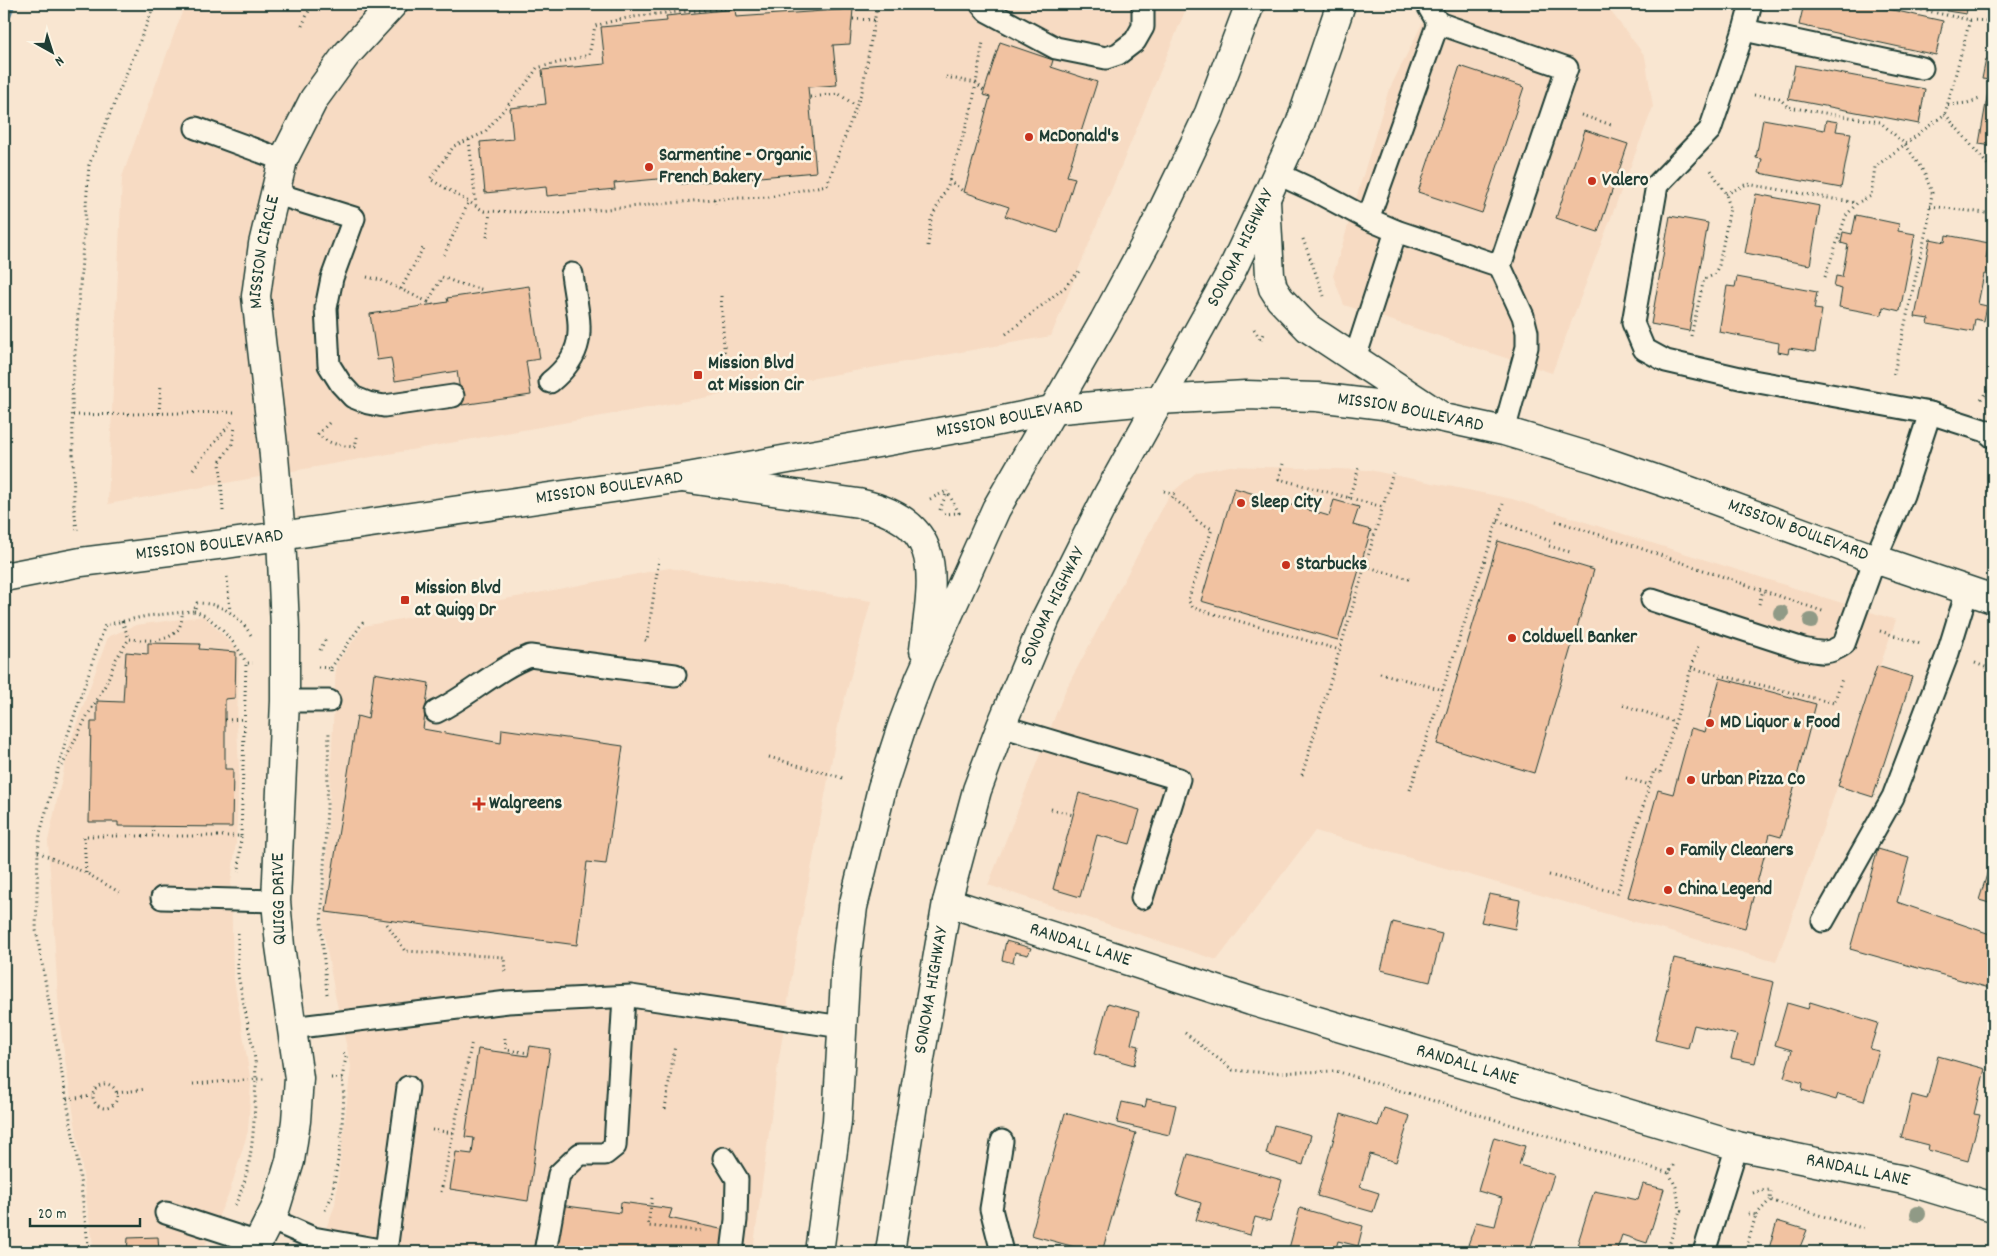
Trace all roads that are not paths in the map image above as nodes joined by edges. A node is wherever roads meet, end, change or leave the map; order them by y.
1 (393, 4) edge
2 (981, 4) edge
3 (1143, 4) edge
4 (1250, 4) edge
5 (1342, 4) edge
6 (1427, 4) edge
7 (1751, 4) edge
8 (1438, 23) junction
9 (1744, 30) junction
10 (1922, 68) dead end
11 (196, 128) dead end
12 (283, 160) junction
13 (1276, 173) junction
14 (274, 193) junction
15 (1266, 198) junction
16 (1368, 219) junction
17 (1396, 231) junction
18 (1500, 266) junction
19 (572, 274) dead end
20 (1355, 358) junction
21 (550, 382) dead end
22 (452, 396) dead end
23 (1159, 400) junction
24 (1051, 410) junction
25 (1930, 413) junction
26 (1444, 418) junction
27 (1504, 431) junction
28 (1993, 437) edge
29 (682, 478) junction
30 (281, 536) junction
31 (1875, 560) junction
32 (4, 577) edge
33 (1967, 591) junction
34 (1993, 599) edge
35 (1652, 600) dead end
36 (675, 674) dead end
37 (920, 678) junction
38 (285, 701) junction
39 (329, 701) road end
40 (436, 712) dead end
41 (1001, 726) junction
42 (162, 898) dead end
43 (1142, 898) dead end
44 (276, 901) junction
45 (946, 902) junction
46 (1823, 921) dead end
47 (624, 996) junction
48 (842, 1027) junction
49 (291, 1028) junction
50 (408, 1087) dead end
51 (1002, 1141) dead end
52 (1737, 1146) junction
53 (724, 1158) dead end
54 (1993, 1207) edge
55 (166, 1212) dead end
56 (270, 1219) junction
57 (256, 1248) edge
58 (545, 1252) edge
59 (732, 1252) edge
60 (819, 1252) edge
61 (890, 1252) edge
62 (1002, 1252) edge
63 (1704, 1252) edge

1 - 12 main road, MISSION CIRCLE
2 - 3 lane
4 - 24 main road
5 - 13 main road, SONOMA HIGHWAY
6 - 8 lane
7 - 9 lane
8 - 16 lane
8 - 18 lane
9 - 10 lane
9 - 25 lane
11 - 12 lane
12 - 14 main road, MISSION CIRCLE
13 - 15 main road, SONOMA HIGHWAY
13 - 16 lane
14 - 22 lane
14 - 30 main road, MISSION CIRCLE
15 - 20 main road
15 - 23 main road, SONOMA HIGHWAY
16 - 17 lane
17 - 18 lane
17 - 20 lane
18 - 27 lane
19 - 21 lane
20 - 26 main road
23 - 24 main road, MISSION BOULEVARD
23 - 26 main road, MISSION BOULEVARD
23 - 41 main road, SONOMA HIGHWAY
24 - 29 main road, MISSION BOULEVARD
24 - 37 main road
25 - 28 lane
25 - 31 lane
26 - 27 main road, MISSION BOULEVARD
27 - 31 main road, MISSION BOULEVARD
29 - 30 main road, MISSION BOULEVARD
29 - 37 main road
30 - 32 main road, MISSION BOULEVARD
30 - 38 main road, QUIGG DRIVE
31 - 33 main road, MISSION BOULEVARD
31 - 35 lane
33 - 34 main road, MISSION BOULEVARD
33 - 46 lane
36 - 40 lane
37 - 48 main road
38 - 39 lane
38 - 44 main road, QUIGG DRIVE
41 - 43 lane
41 - 45 main road, SONOMA HIGHWAY
42 - 44 lane
44 - 49 main road, QUIGG DRIVE
45 - 52 main road, RANDALL LANE
45 - 61 main road, SONOMA HIGHWAY
47 - 48 lane
47 - 49 lane
47 - 58 lane
48 - 60 main road
49 - 56 main road, QUIGG DRIVE
50 - 56 lane
51 - 62 lane
52 - 54 main road, RANDALL LANE
52 - 63 lane
53 - 59 lane
55 - 57 lane
56 - 57 main road, QUIGG DRIVE

